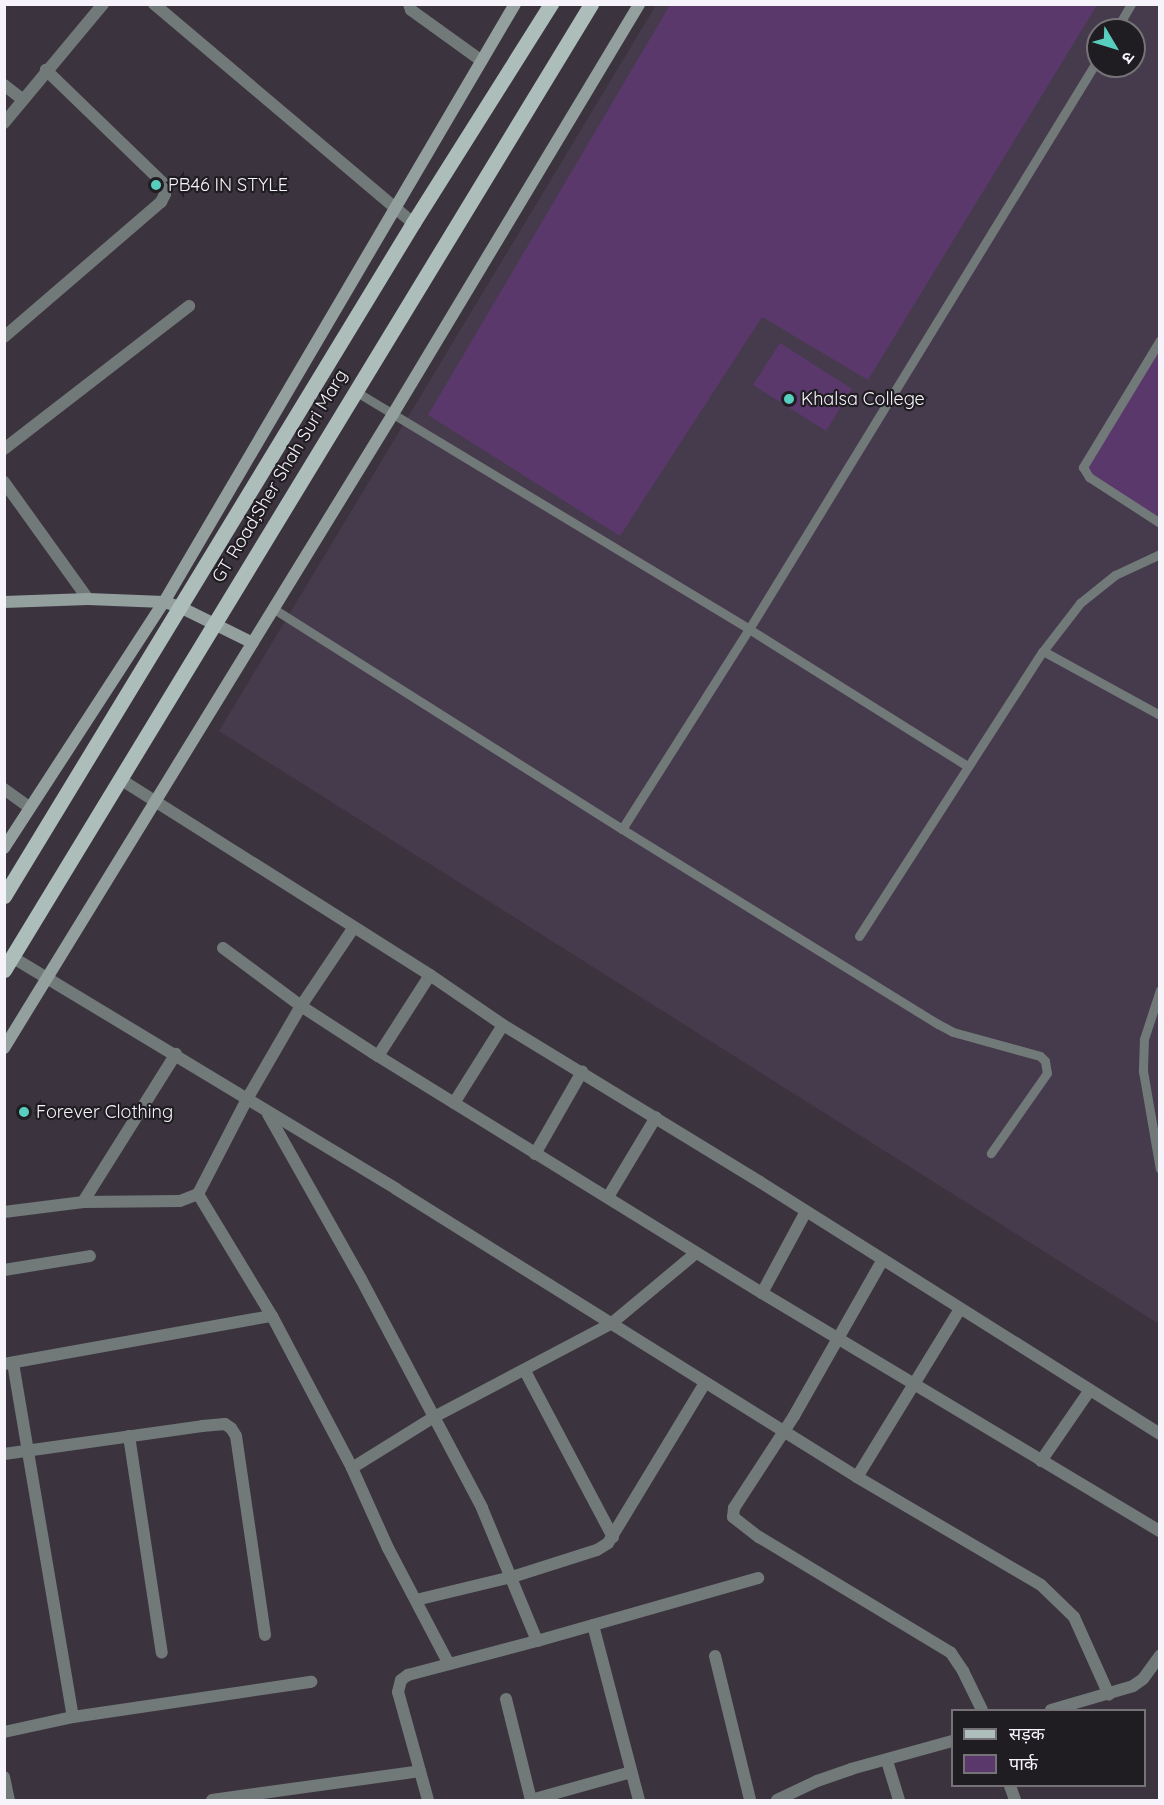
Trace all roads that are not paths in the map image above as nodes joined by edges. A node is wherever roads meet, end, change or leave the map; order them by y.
1 (104, 4) edge
2 (154, 4) edge
3 (409, 4) edge
4 (515, 4) edge
5 (551, 4) edge
6 (591, 4) edge
7 (639, 4) edge
8 (1131, 4) edge
9 (1123, 18) edge
10 (482, 60) junction
11 (46, 70) junction
12 (1086, 78) edge
13 (4, 85) edge
14 (22, 100) junction
15 (4, 123) edge
16 (394, 208) junction
17 (412, 223) junction
18 (189, 306) dead end
19 (4, 338) edge
20 (1160, 340) edge
21 (355, 391) junction
22 (393, 414) junction
23 (4, 448) edge
24 (4, 482) edge
25 (1160, 523) edge
26 (1160, 554) edge
27 (88, 599) junction
28 (4, 602) edge
29 (164, 602) junction
30 (180, 607) junction
31 (274, 609) junction
32 (213, 623) junction
33 (749, 629) junction
34 (253, 643) junction
35 (1043, 651) junction
36 (1160, 715) edge
37 (967, 766) junction
38 (120, 779) junction
39 (4, 789) edge
40 (156, 801) junction
41 (29, 807) junction
42 (622, 829) junction
43 (4, 848) edge
44 (4, 896) edge
45 (354, 927) junction
46 (859, 936) dead end
47 (223, 948) dead end
48 (8, 963) edge
49 (430, 975) junction
50 (49, 978) junction
51 (1160, 990) edge
52 (301, 1006) junction
53 (503, 1025) junction
54 (4, 1048) edge
55 (176, 1054) junction
56 (378, 1056) junction
57 (582, 1072) junction
58 (247, 1099) junction
59 (454, 1103) junction
60 (268, 1113) junction
61 (656, 1118) junction
62 (992, 1153) dead end
63 (535, 1154) junction
64 (1160, 1169) edge
65 (198, 1194) junction
66 (608, 1197) junction
67 (83, 1202) junction
68 (4, 1212) edge
69 (805, 1213) junction
70 (696, 1253) junction
71 (90, 1256) dead end
72 (882, 1262) junction
73 (4, 1269) edge
74 (762, 1293) junction
75 (960, 1309) junction
76 (272, 1316) junction
77 (612, 1323) junction
78 (839, 1337) junction
79 (9, 1364) edge
80 (525, 1371) junction
81 (705, 1383) junction
82 (915, 1383) junction
83 (1090, 1390) junction
84 (434, 1417) junction
85 (785, 1432) junction
86 (1160, 1434) edge
87 (129, 1436) junction
88 (27, 1451) junction
89 (4, 1454) edge
90 (1041, 1461) junction
91 (352, 1468) junction
92 (857, 1477) junction
93 (1160, 1531) edge
94 (613, 1537) junction
95 (512, 1577) junction
96 (758, 1578) dead end
97 (416, 1600) junction
98 (593, 1625) junction
99 (265, 1635) dead end
100 (537, 1641) junction
101 (162, 1653) dead end
102 (715, 1656) dead end
103 (1160, 1656) edge
104 (449, 1664) junction
105 (311, 1682) dead end
106 (1109, 1695) junction
107 (506, 1699) dead end
108 (982, 1709) edge
109 (1055, 1709) edge
110 (73, 1717) junction
111 (4, 1732) edge
112 (951, 1741) edge
113 (887, 1761) junction
114 (420, 1771) junction
115 (632, 1772) junction
116 (4, 1777) edge
117 (9, 1800) edge
118 (212, 1800) edge
119 (428, 1800) edge
120 (531, 1800) edge
121 (639, 1800) edge
122 (750, 1800) edge
123 (777, 1800) edge
124 (899, 1800) edge

1 - 11 street
2 - 16 street
3 - 10 street
4 - 10 main road
5 - 17 main road, GT Road;Sher Shah Suri Marg
6 - 21 main road, GT Road;Sher Shah Suri Marg
7 - 22 main road
8 - 9 lane
10 - 16 main road
11 - 14 street
11 - 19 street
12 - 33 lane
13 - 14 street
14 - 15 street
16 - 17 street
16 - 29 main road
17 - 30 main road, GT Road;Sher Shah Suri Marg
18 - 23 street
20 - 25 lane
21 - 22 lane
21 - 32 main road, GT Road;Sher Shah Suri Marg
22 - 31 main road
22 - 33 lane
24 - 27 street
26 - 35 lane
27 - 28 main road
27 - 29 main road
29 - 30 main road
29 - 41 main road
30 - 32 main road
30 - 44 main road, GT Road;Sher Shah Suri Marg
31 - 34 main road
31 - 42 lane
32 - 34 main road
32 - 38 main road, GT Road;Sher Shah Suri Marg
33 - 37 lane
33 - 42 lane
34 - 40 main road
35 - 36 lane
35 - 37 lane
37 - 46 lane
38 - 40 street
38 - 48 main road, GT Road;Sher Shah Suri Marg
39 - 41 street
40 - 45 street
40 - 50 main road
41 - 43 main road
42 - 62 lane
45 - 49 street
45 - 52 street
47 - 52 street
48 - 50 street
49 - 53 street
49 - 56 street
50 - 54 main road
50 - 55 street
51 - 64 lane
52 - 56 street
52 - 58 street
53 - 57 street
53 - 59 street
55 - 58 street
55 - 67 street
56 - 59 street
57 - 61 street
57 - 63 street
58 - 60 street
58 - 65 street
59 - 63 street
60 - 77 street
60 - 84 street
61 - 66 street
61 - 69 street
63 - 66 street
65 - 67 street
65 - 76 street
66 - 70 street
67 - 68 street
69 - 72 street
69 - 74 street
70 - 74 street
70 - 77 street
71 - 73 street
72 - 75 street
72 - 78 street
74 - 78 street
75 - 82 street
75 - 83 street
76 - 79 street
76 - 91 street
77 - 80 street
77 - 81 street
78 - 82 street
78 - 85 street
79 - 88 street
80 - 84 street
80 - 94 street
81 - 85 street
81 - 94 street
82 - 90 street
82 - 92 street
83 - 86 street
83 - 90 street
84 - 91 street
84 - 95 street
85 - 92 street
85 - 108 street
87 - 88 street
87 - 99 street
87 - 101 street
88 - 89 street
88 - 110 street
90 - 93 street
91 - 97 street
92 - 106 street
94 - 95 street
95 - 97 street
95 - 100 street
96 - 98 street
97 - 104 street
98 - 100 street
98 - 115 street
100 - 104 street
102 - 122 street
103 - 106 street
104 - 114 street
105 - 110 street
106 - 109 street
107 - 120 street
110 - 111 street
112 - 113 street
113 - 123 street
113 - 124 street
114 - 118 street
114 - 119 street
115 - 120 street
115 - 121 street
116 - 117 street

